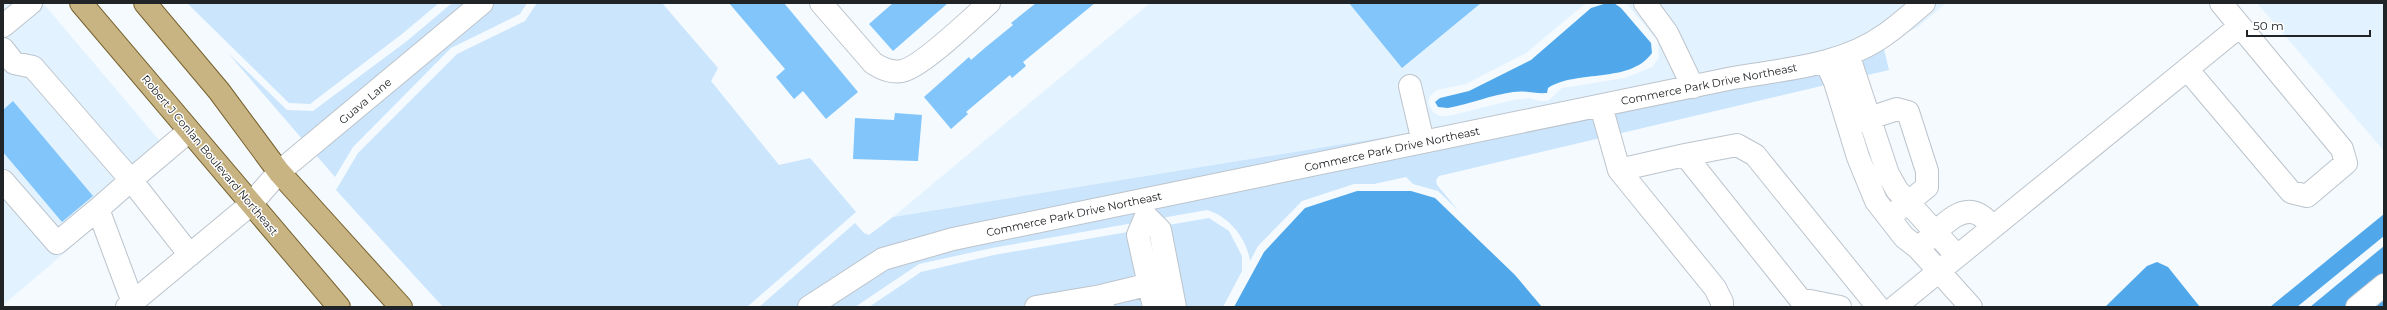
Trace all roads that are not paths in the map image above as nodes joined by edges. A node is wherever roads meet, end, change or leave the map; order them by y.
1 (31, 3) edge
2 (81, 3) edge
3 (145, 3) edge
4 (482, 3) edge
5 (821, 3) edge
6 (989, 3) edge
7 (1645, 3) edge
8 (1924, 3) edge
9 (2221, 3) edge
10 (3, 26) edge
11 (2240, 26) junction
12 (1848, 54) junction
13 (7, 61) edge
14 (1826, 62) junction
15 (2187, 68) junction
16 (1410, 86) dead end
17 (1693, 87) junction
18 (1600, 106) junction
19 (1858, 122) junction
20 (189, 131) junction
21 (1423, 142) junction
22 (1685, 155) junction
23 (1619, 170) junction
24 (280, 172) junction
25 (131, 180) junction
26 (3, 181) edge
27 (1909, 203) junction
28 (251, 204) junction
29 (1143, 208) junction
30 (98, 209) junction
31 (1888, 216) junction
32 (1993, 226) junction
33 (1935, 233) junction
34 (1918, 248) junction
35 (190, 255) junction
36 (1957, 256) junction
37 (1940, 271) junction
38 (1170, 279) junction
39 (852, 280) junction
40 (1148, 284) junction
41 (2384, 285) edge
42 (1102, 302) edge
43 (131, 304) edge
44 (339, 307) edge
45 (401, 307) edge
46 (808, 307) edge
47 (831, 307) edge
48 (1036, 307) edge
49 (1154, 307) edge
50 (1175, 307) edge
51 (1722, 307) edge
52 (1840, 307) edge
53 (1878, 307) edge
54 (1895, 307) edge
55 (1971, 307) edge
56 (2357, 307) edge

1 - 10 street
2 - 20 main road, Robert J Conlan Boulevard Northeast
3 - 24 main road
4 - 24 street, Guava Lane
5 - 6 street
7 - 17 street
8 - 12 street, Commerce Park Drive Northeast
9 - 11 street
11 - 15 street
11 - 15 street
12 - 14 street, Commerce Park Drive Northeast
12 - 19 street
13 - 25 street
14 - 17 street, Commerce Park Drive Northeast
14 - 19 street
15 - 32 street
16 - 21 street
17 - 18 street, Commerce Park Drive Northeast
18 - 21 street, Commerce Park Drive Northeast
18 - 23 street
19 - 27 street
19 - 27 street
19 - 31 street
20 - 25 street
20 - 28 main road, Robert J Conlan Boulevard Northeast
21 - 29 street, Commerce Park Drive Northeast
22 - 23 street
22 - 52 street
22 - 53 street
23 - 51 street
24 - 28 street, Guava Lane
24 - 45 main road
25 - 30 street
25 - 35 street
26 - 30 street
27 - 31 street
27 - 33 street
28 - 35 street, Guava Lane
28 - 44 main road, Robert J Conlan Boulevard Northeast
29 - 38 street
29 - 39 street, Commerce Park Drive Northeast
29 - 40 street
30 - 43 street
31 - 34 street
32 - 33 street
32 - 36 street
33 - 34 street
33 - 36 street
34 - 37 street
35 - 43 street, Guava Lane
36 - 37 street
37 - 54 street
37 - 55 street
38 - 40 street
38 - 50 street
39 - 46 street, Commerce Park Drive Northeast
39 - 47 street, Commerce Park Drive Northeast
40 - 42 street
40 - 49 street
41 - 56 street
42 - 48 street

